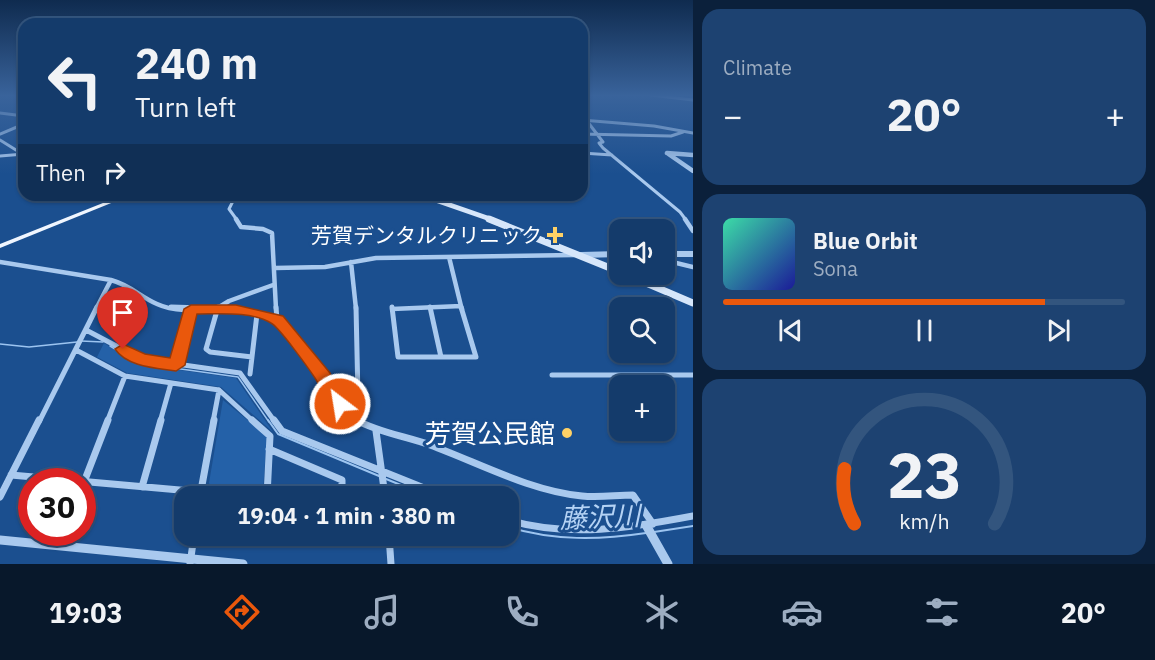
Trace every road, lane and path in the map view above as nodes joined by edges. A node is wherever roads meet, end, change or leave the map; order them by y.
1 (591, 121) edge
2 (588, 122) edge
3 (18, 126) edge
4 (685, 132) junction
5 (693, 133) edge
6 (0, 134) edge
7 (588, 134) edge
8 (600, 135) junction
9 (0, 140) edge
10 (18, 151) edge
11 (18, 153) edge
12 (588, 153) edge
13 (612, 155) junction
14 (693, 155) edge
15 (0, 156) edge
16 (693, 171) edge
17 (113, 201) edge
18 (233, 201) edge
19 (439, 201) edge
20 (693, 231) edge
21 (0, 246) edge
22 (608, 254) joint
23 (675, 254) edge
24 (693, 254) edge
25 (578, 255) junction
26 (449, 258) junction
27 (0, 262) edge
28 (351, 262) junction
29 (675, 263) edge
30 (609, 264) edge
31 (693, 267) edge
32 (275, 268) junction
33 (609, 268) edge
34 (111, 280) junction
35 (273, 285) junction
36 (651, 285) edge
37 (693, 303) edge
38 (461, 306) junction
39 (430, 307) junction
40 (191, 309) junction
41 (216, 309) junction
42 (257, 314) junction
43 (278, 320) junction
44 (86, 330) junction
45 (75, 350) junction
46 (252, 357) junction
47 (441, 357) junction
48 (176, 365) junction
49 (250, 374) dead end
50 (552, 375) dead end
51 (124, 376) junction
52 (692, 376) edge
53 (171, 383) junction
54 (219, 390) junction
55 (349, 413) junction
56 (376, 430) junction
57 (269, 448) junction
58 (89, 468) edge
59 (382, 473) junction
60 (11, 475) junction
61 (18, 476) edge
62 (96, 483) edge
63 (202, 486) edge
64 (267, 486) edge
65 (342, 486) edge
66 (384, 486) edge
67 (417, 486) edge
68 (142, 487) junction
69 (174, 491) edge
70 (0, 497) edge
71 (693, 516) edge
72 (519, 524) edge
73 (649, 524) junction
74 (0, 540) edge
75 (192, 546) edge
76 (390, 546) edge
77 (190, 562) edge
78 (243, 564) edge
79 (391, 564) edge
80 (668, 564) edge

1 - 4 street
2 - 8 street
3 - 6 street
4 - 5 street
4 - 8 street
7 - 8 street
8 - 13 street
9 - 10 street
11 - 15 street
12 - 13 street
13 - 20 street
14 - 16 street
17 - 21 main road
18 - 32 street
19 - 25 main road
22 - 25 street
22 - 30 street
23 - 24 street
25 - 26 street
25 - 33 main road
26 - 28 street
26 - 38 street
27 - 34 street
28 - 32 street
28 - 55 street
29 - 31 street
32 - 35 street
34 - 40 street
34 - 44 street
35 - 41 street
35 - 43 street
36 - 37 main road
38 - 39 street
38 - 47 street
39 - 47 street
39 - 47 street
40 - 41 street
40 - 48 street
41 - 42 street
41 - 46 street
42 - 43 street
42 - 46 street
43 - 55 street
44 - 45 street
44 - 48 street
45 - 51 street
45 - 60 street
46 - 49 street
48 - 59 street
50 - 52 street
51 - 53 street
51 - 58 street
53 - 54 street
53 - 68 street
54 - 57 street
54 - 63 street
55 - 56 street
56 - 59 street
56 - 73 street
57 - 64 street
57 - 65 street
59 - 66 street
59 - 67 street
60 - 61 street
60 - 70 street
62 - 68 street
68 - 69 street
71 - 73 street
72 - 73 street
73 - 80 street
74 - 77 street
75 - 77 street
76 - 79 street
77 - 78 street

